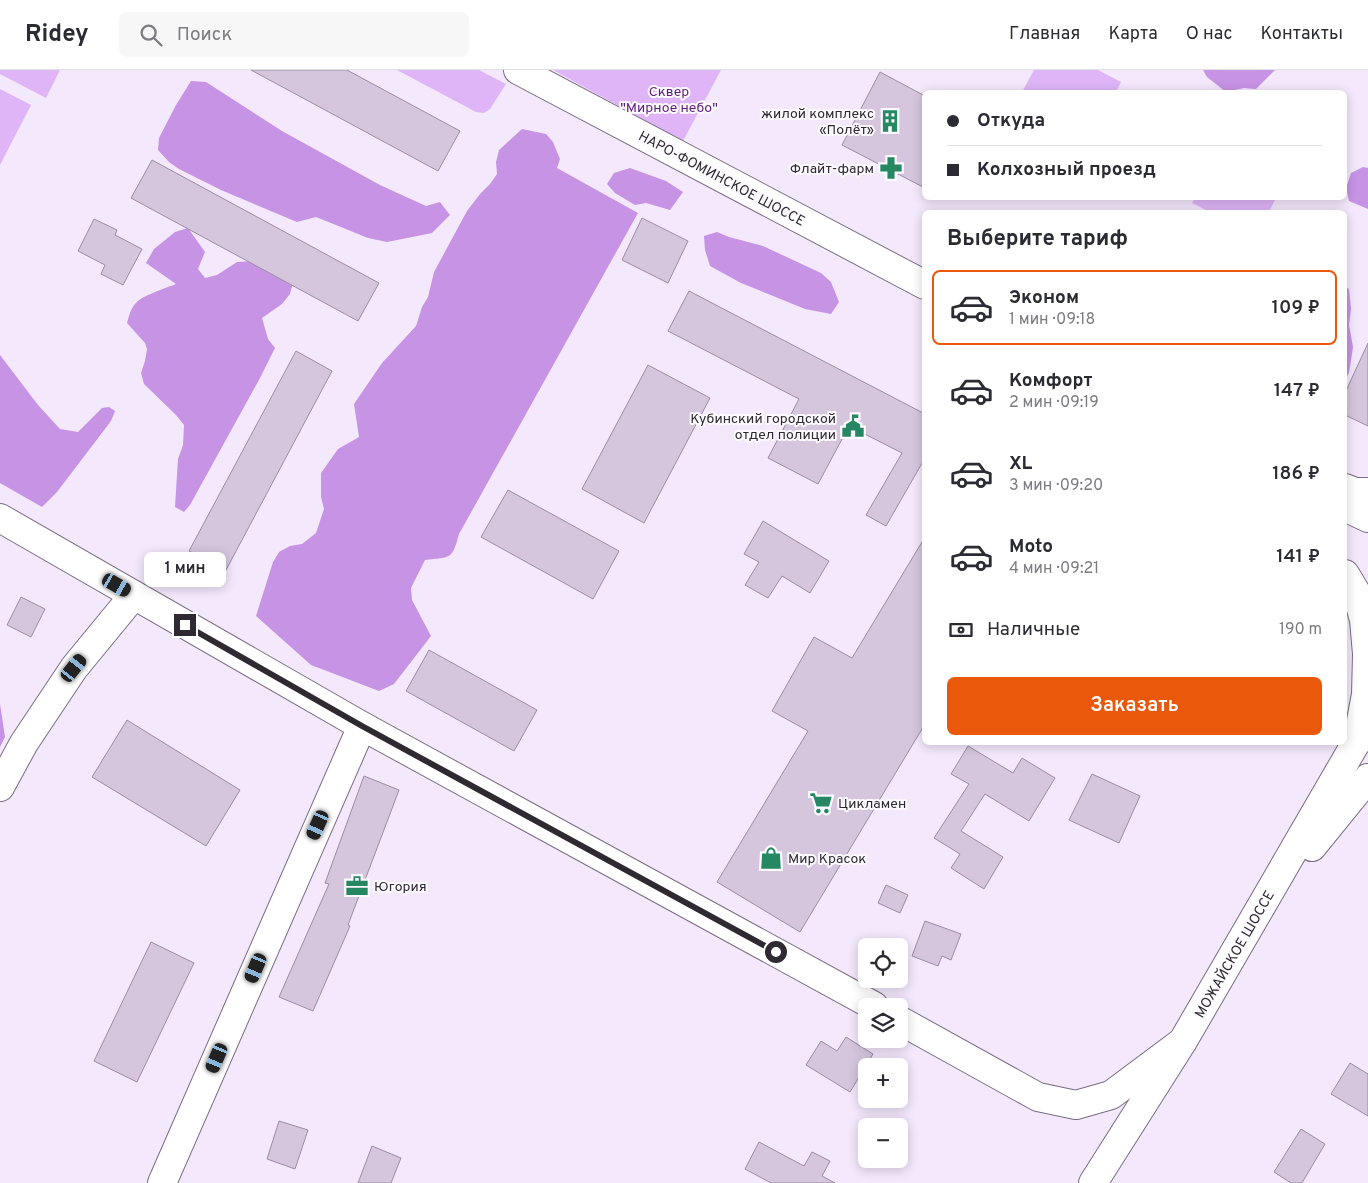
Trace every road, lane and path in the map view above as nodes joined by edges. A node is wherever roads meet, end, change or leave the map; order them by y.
1 (518, 70) edge
2 (922, 283) edge
3 (1347, 489) edge
4 (1368, 492) edge
5 (1347, 507) edge
6 (0, 518) edge
7 (1368, 518) edge
8 (1347, 577) edge
9 (134, 594) junction
10 (362, 726) junction
11 (1363, 732) edge
12 (1368, 778) edge
13 (0, 787) edge
14 (1257, 914) junction
15 (859, 998) edge
16 (908, 1025) edge
17 (1183, 1042) junction
18 (162, 1183) edge
19 (1094, 1183) edge

1 - 2 street, НАРО-ФОМИНСКОЕ ШОССЕ
3 - 4 street
5 - 7 street
6 - 9 street
8 - 11 street
9 - 10 street
9 - 13 street
10 - 15 street
10 - 18 street
11 - 14 street, МОЖАЙСКОЕ ШОССЕ
12 - 14 street
14 - 17 street, МОЖАЙСКОЕ ШОССЕ
16 - 17 street
17 - 19 street, МОЖАЙСКОЕ ШОССЕ

